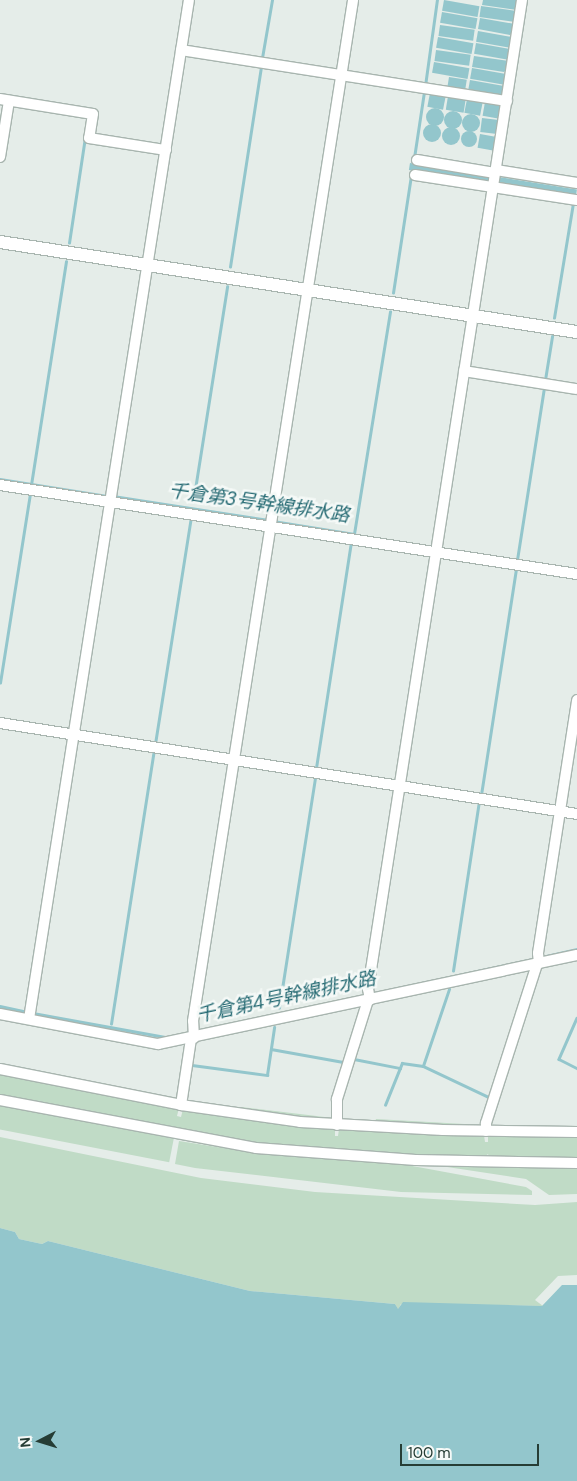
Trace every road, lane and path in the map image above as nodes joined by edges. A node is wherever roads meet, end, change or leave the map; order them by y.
1 (189, 0) edge
2 (353, 0) edge
3 (522, 0) edge
4 (181, 50) junction
5 (342, 75) junction
6 (4, 100) edge
7 (507, 101) junction
8 (166, 150) junction
9 (0, 157) edge
10 (417, 160) dead end
11 (496, 172) junction
12 (415, 175) dead end
13 (577, 183) edge
14 (493, 186) junction
15 (577, 200) edge
16 (0, 242) edge
17 (148, 265) junction
18 (308, 290) junction
19 (473, 316) junction
20 (577, 332) edge
21 (464, 371) junction
22 (577, 389) edge
23 (0, 485) edge
24 (111, 498) junction
25 (271, 523) junction
26 (436, 551) junction
27 (577, 574) edge
28 (577, 700) edge
29 (0, 723) edge
30 (74, 735) junction
31 (235, 760) junction
32 (399, 786) junction
33 (560, 811) junction
34 (577, 814) edge
35 (577, 955) edge
36 (538, 960) junction
37 (369, 997) junction
38 (0, 1014) edge
39 (30, 1015) junction
40 (193, 1035) junction
41 (0, 1069) edge
42 (0, 1100) edge
43 (181, 1106) junction
44 (337, 1125) junction
45 (486, 1131) junction
46 (577, 1132) edge
47 (577, 1163) edge

1 - 4 street
2 - 5 street
3 - 7 street
4 - 5 street
4 - 8 street
5 - 7 street
5 - 18 street
6 - 8 street
6 - 9 street
7 - 11 street
8 - 17 street
10 - 11 street
11 - 13 street
11 - 14 street
12 - 14 street
14 - 15 street
14 - 19 street
16 - 17 street
17 - 18 street
17 - 24 street
18 - 19 street
18 - 25 street
19 - 20 street
19 - 21 street
21 - 22 street
21 - 26 street
23 - 24 street
24 - 25 street
24 - 30 street
25 - 26 street
25 - 31 street
26 - 27 street
26 - 32 street
28 - 33 street
29 - 30 street
30 - 31 street
30 - 39 street
31 - 32 street
31 - 40 street
32 - 33 street
32 - 37 street
33 - 34 street
33 - 36 street
35 - 36 street
36 - 37 street
36 - 45 street
37 - 40 street
37 - 44 street
38 - 39 street
39 - 40 street
40 - 43 street
41 - 43 street
42 - 47 street
43 - 44 street
44 - 45 street
45 - 46 street

